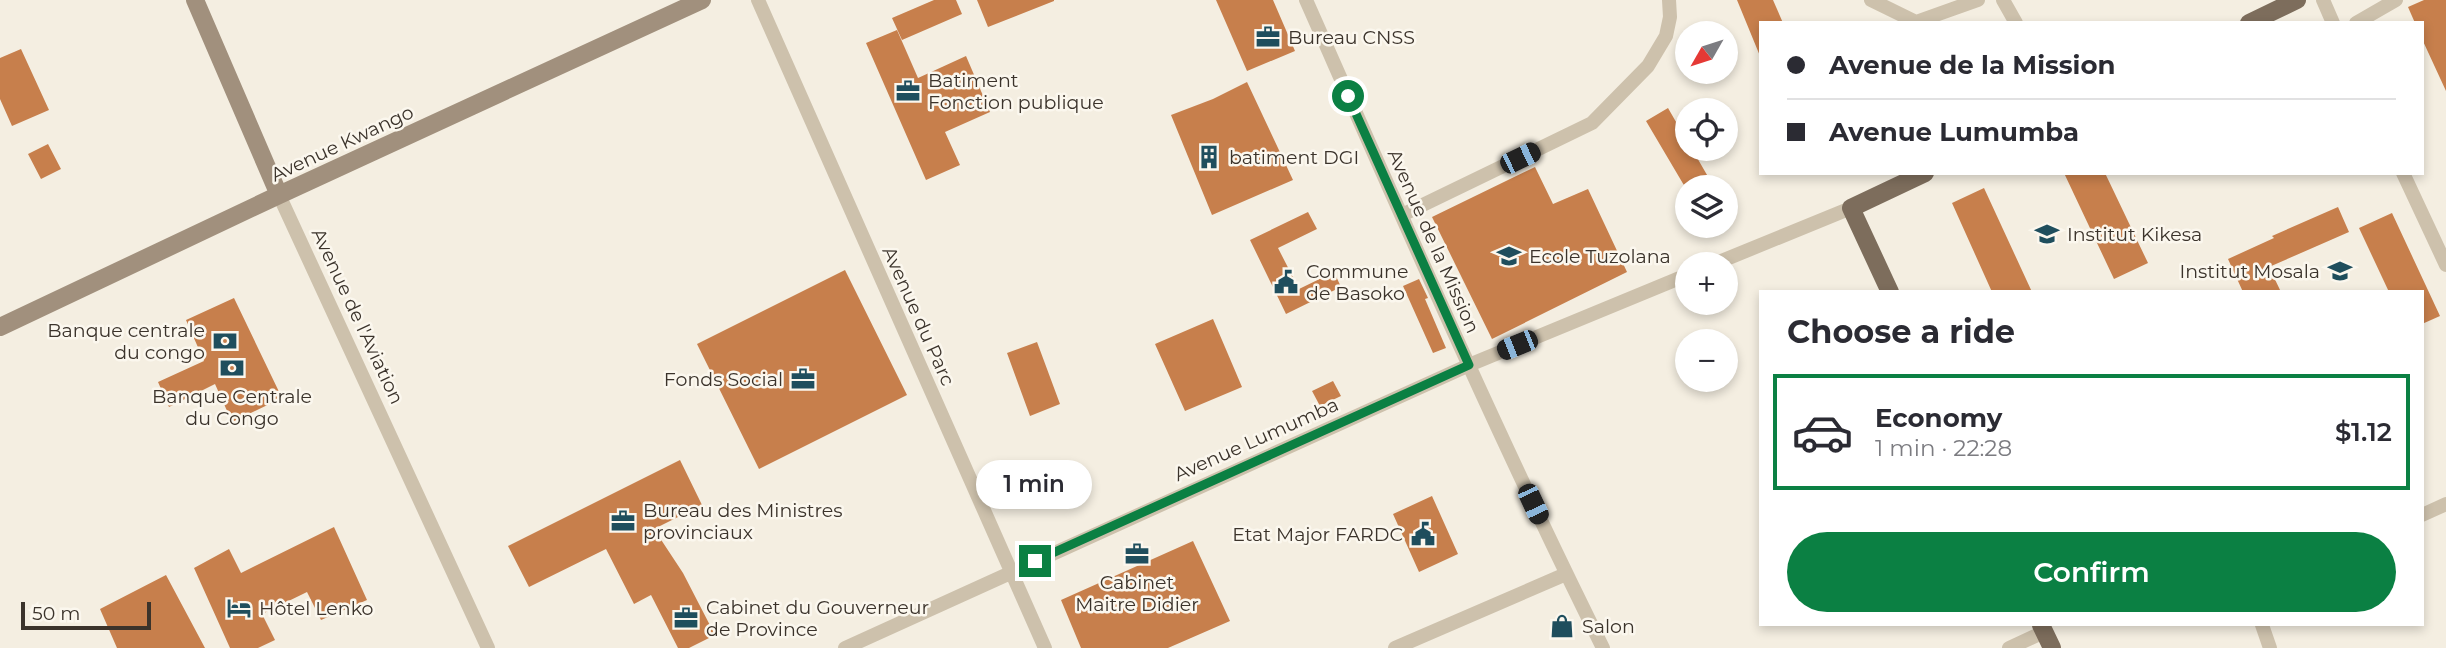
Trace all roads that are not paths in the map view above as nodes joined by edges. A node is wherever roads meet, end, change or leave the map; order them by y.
1 (195, 0) edge
2 (702, 0) edge
3 (758, 0) edge
4 (1306, 0) edge
5 (1669, 0) edge
6 (1871, 0) edge
7 (1978, 0) edge
8 (2003, 0) edge
9 (2297, 0) edge
10 (2323, 0) edge
11 (2396, 0) edge
12 (1914, 21) edge
13 (1919, 21) edge
14 (2015, 21) edge
15 (2253, 21) edge
16 (2332, 21) edge
17 (2359, 21) edge
18 (1921, 175) edge
19 (2404, 175) edge
20 (279, 195) junction
21 (1851, 208) junction
22 (1402, 215) junction
23 (1738, 254) edge
24 (2446, 265) edge
25 (1675, 280) edge
26 (1889, 290) edge
27 (0, 327) edge
28 (1469, 365) junction
29 (2446, 504) edge
30 (2424, 513) edge
31 (1012, 572) junction
32 (1566, 574) junction
33 (2262, 626) edge
34 (2046, 635) edge
35 (488, 648) edge
36 (845, 648) edge
37 (1045, 648) edge
38 (1395, 648) edge
39 (1603, 648) edge
40 (2009, 648) edge
41 (2270, 648) edge

1 - 20 street, Avenue de l'Aviation
2 - 20 street, Avenue Kwango
3 - 31 street, Avenue du Parc
4 - 22 street, Avenue de la Mission
5 - 22 street
6 - 12 street
7 - 13 street
8 - 14 street
9 - 15 main road
10 - 16 street
11 - 17 street
18 - 21 main road
19 - 24 street
20 - 27 street, Avenue Kwango
20 - 35 street, Avenue de l'Aviation
21 - 23 street
21 - 26 main road
22 - 28 street, Avenue de la Mission
25 - 28 street, Avenue Lumumba
28 - 31 street, Avenue Lumumba
28 - 32 street, Avenue de la Mission
29 - 30 street
31 - 36 street, Avenue Lumumba
31 - 37 street, Avenue du Parc
32 - 38 street
32 - 39 street, Avenue de la Mission
33 - 41 street
34 - 40 street

